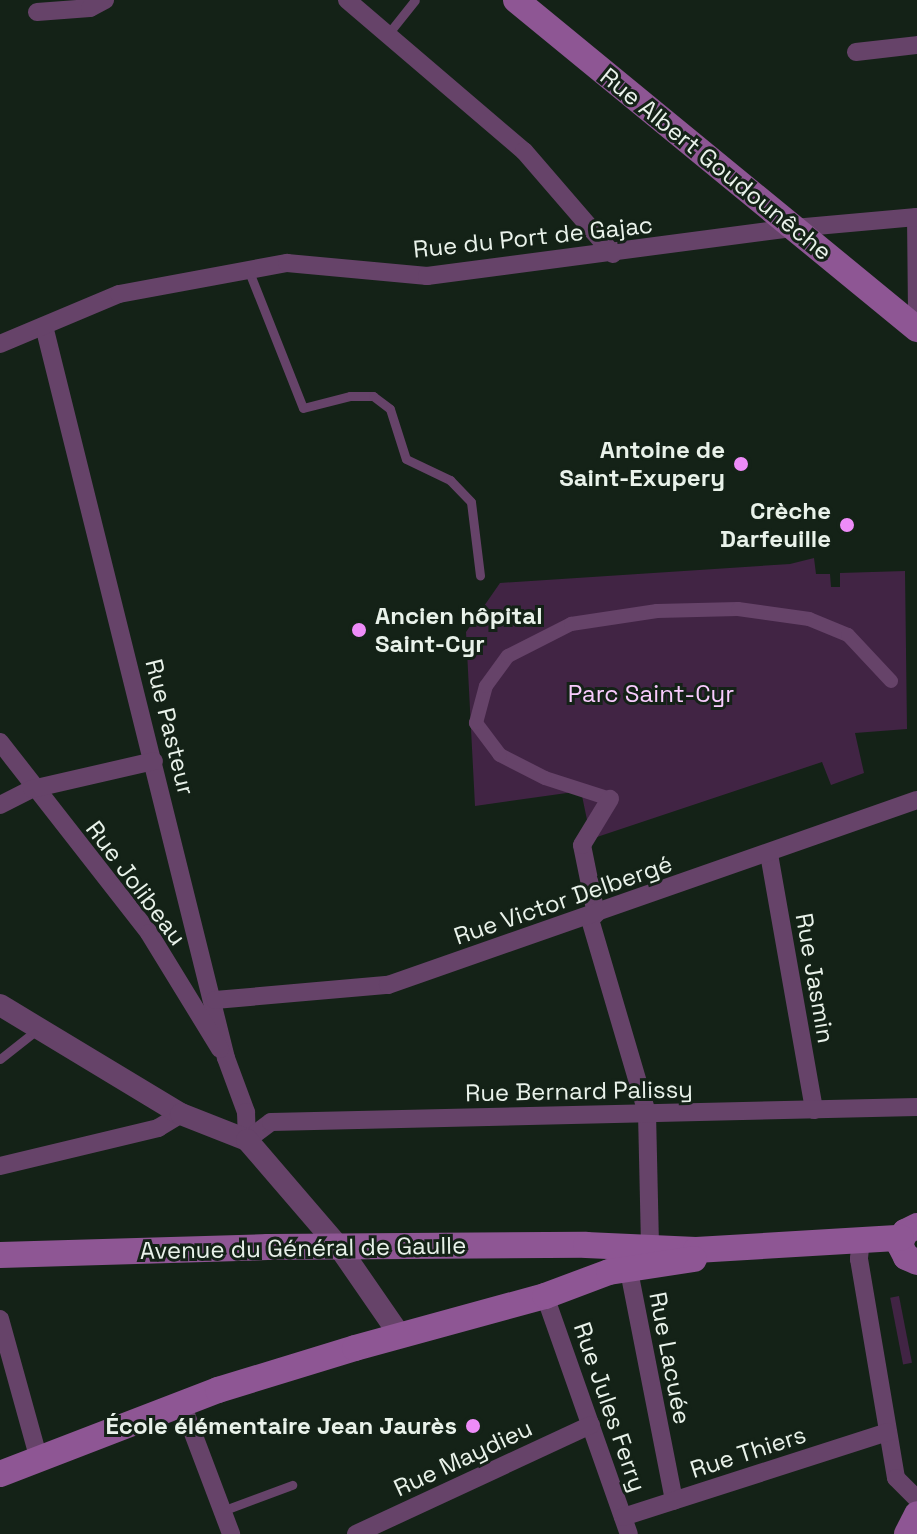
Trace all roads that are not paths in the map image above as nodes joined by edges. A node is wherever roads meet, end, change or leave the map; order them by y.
1 (105, 0) edge
2 (347, 0) edge
3 (415, 0) edge
4 (516, 0) edge
5 (37, 12) dead end
6 (388, 34) junction
7 (917, 45) edge
8 (856, 52) dead end
9 (916, 217) edge
10 (794, 228) junction
11 (613, 254) junction
12 (248, 269) junction
13 (917, 309) edge
14 (44, 326) junction
15 (917, 329) edge
16 (0, 344) edge
17 (480, 575) dead end
18 (891, 681) dead end
19 (0, 742) edge
20 (154, 761) junction
21 (32, 789) junction
22 (610, 799) joint
23 (917, 800) edge
24 (0, 805) edge
25 (769, 854) junction
26 (592, 915) junction
27 (215, 1000) junction
28 (0, 1005) edge
29 (39, 1029) junction
30 (226, 1058) junction
31 (0, 1059) edge
32 (917, 1107) edge
33 (814, 1110) junction
34 (647, 1113) junction
35 (181, 1114) junction
36 (247, 1140) junction
37 (0, 1166) edge
38 (861, 1239) junction
39 (339, 1247) junction
40 (908, 1251) edge
41 (0, 1255) edge
42 (634, 1259) junction
43 (545, 1296) junction
44 (0, 1319) edge
45 (399, 1334) junction
46 (182, 1404) junction
47 (591, 1425) junction
48 (888, 1432) junction
49 (38, 1456) junction
50 (0, 1474) edge
51 (292, 1485) dead end
52 (917, 1499) edge
53 (674, 1501) junction
54 (222, 1511) junction
55 (917, 1514) edge
56 (626, 1526) edge
57 (231, 1534) edge
58 (356, 1534) edge
59 (907, 1534) edge

1 - 5 street
2 - 6 street
3 - 6 lane
4 - 10 main road, Rue Albert Goudounêche
6 - 11 street
7 - 8 street
9 - 10 street, Rue du Port de Gajac
9 - 13 street
10 - 11 street, Rue du Port de Gajac
10 - 15 main road, Rue Albert Goudounêche
11 - 12 street, Rue du Port de Gajac
12 - 14 street, Rue du Port de Gajac
12 - 17 lane
14 - 16 street, Rue du Port de Gajac
14 - 20 street, Rue Pasteur
18 - 22 street
19 - 21 street, Rue Jolibeau
20 - 21 street
20 - 27 street, Rue Pasteur
21 - 24 street
21 - 30 street, Rue Jolibeau
22 - 26 street, Rue Lacuée
23 - 25 street, Rue Victor Delbergé
25 - 26 street, Rue Victor Delbergé
25 - 33 street, Rue Jasmin
26 - 27 street, Rue Victor Delbergé
26 - 34 street, Rue Lacuée
27 - 30 street, Rue Pasteur
28 - 29 street
29 - 31 lane
29 - 35 street
30 - 36 street, Rue Pasteur
32 - 33 street, Rue Bernard Palissy
33 - 34 street, Rue Bernard Palissy
34 - 36 street, Rue Bernard Palissy
34 - 42 street, Rue Lacuée
35 - 36 street
35 - 37 street
36 - 39 street
38 - 40 main road
38 - 42 main road
38 - 48 street
39 - 41 main road, Avenue du Général de Gaulle
39 - 42 main road, Avenue du Général de Gaulle
39 - 45 street
42 - 43 main road
42 - 53 street, Rue Lacuée
43 - 45 main road
43 - 47 street, Rue Jules Ferry
44 - 49 street
45 - 46 main road
46 - 49 main road
46 - 54 street
47 - 56 street, Rue Jules Ferry
47 - 58 street, Rue Maydieu
48 - 52 street
48 - 53 street, Rue Thiers
49 - 50 main road
51 - 54 lane
53 - 56 street, Rue Thiers
54 - 57 street
55 - 59 main road

